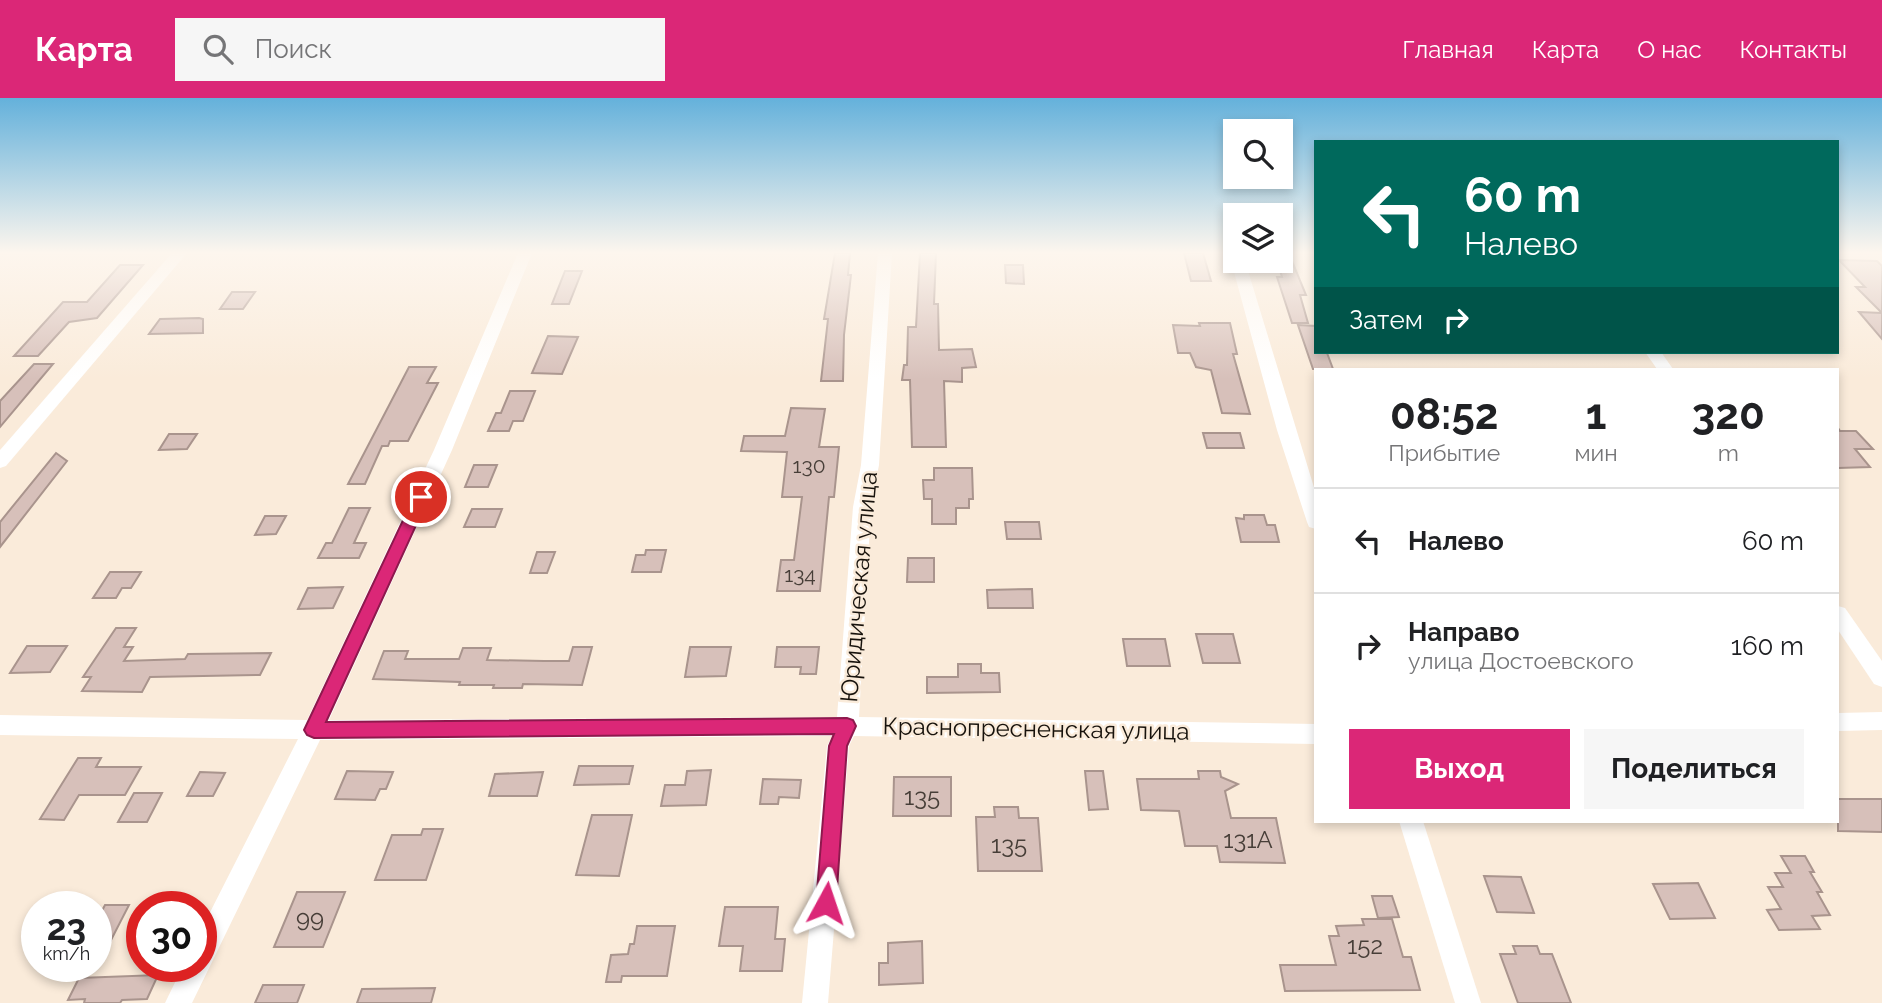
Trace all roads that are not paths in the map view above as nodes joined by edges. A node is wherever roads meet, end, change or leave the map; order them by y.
1 (144, 295) edge
2 (507, 295) edge
3 (882, 295) edge
4 (1248, 295) edge
5 (0, 462) edge
6 (1314, 516) edge
7 (1839, 615) edge
8 (1882, 678) edge
9 (1882, 721) edge
10 (1839, 722) edge
11 (0, 724) edge
12 (847, 726) junction
13 (314, 730) junction
14 (1314, 734) edge
15 (1412, 823) edge
16 (217, 925) edge
17 (189, 982) edge
18 (178, 1003) edge
19 (816, 1003) edge
20 (1468, 1003) edge

1 - 5 street
2 - 13 street
3 - 12 street, Юридическая улица
4 - 6 street
7 - 8 street
9 - 10 street
11 - 13 street, Краснопресненская улица
12 - 13 street, Краснопресненская улица
12 - 14 street, Краснопресненская улица
12 - 19 street, Юридическая улица
13 - 16 street
15 - 20 street
17 - 18 street

